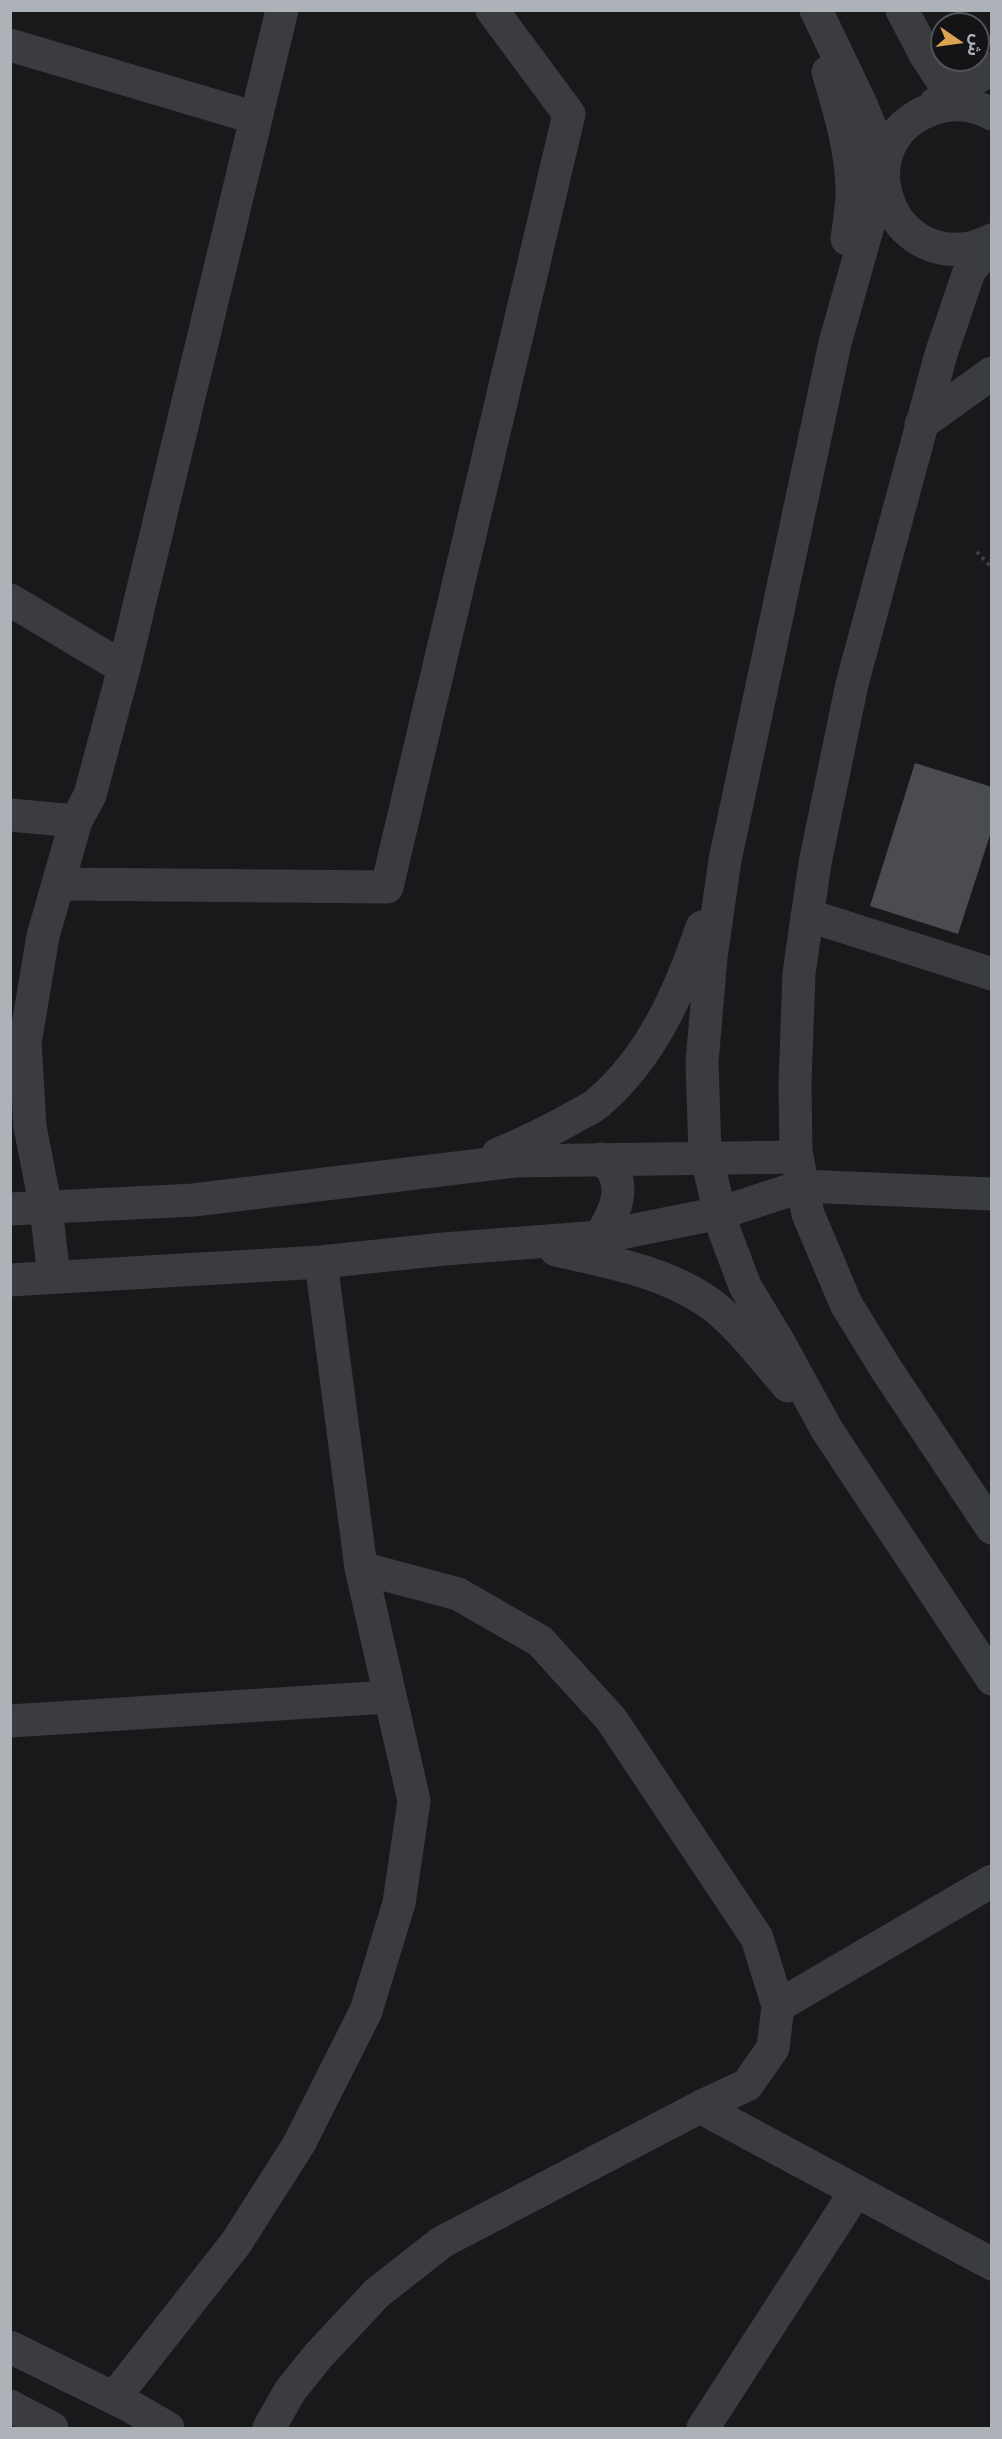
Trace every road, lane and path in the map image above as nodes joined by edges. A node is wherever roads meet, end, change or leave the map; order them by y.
1 (282, 10) edge
2 (492, 10) edge
3 (807, 10) edge
4 (816, 10) edge
5 (902, 10) edge
6 (10, 45) edge
7 (992, 68) edge
8 (970, 104) edge
9 (256, 118) junction
10 (883, 173) junction
11 (992, 240) edge
12 (992, 279) edge
13 (835, 343) junction
14 (992, 373) edge
15 (931, 386) junction
16 (921, 424) junction
17 (977, 552) dead end
18 (992, 568) edge
19 (10, 600) edge
20 (123, 668) junction
21 (10, 815) edge
22 (76, 820) junction
23 (724, 860) junction
24 (58, 884) junction
25 (807, 915) junction
26 (992, 974) edge
27 (600, 1159) junction
28 (707, 1159) junction
29 (468, 1167) junction
30 (800, 1171) junction
31 (992, 1194) edge
32 (46, 1208) junction
33 (10, 1209) edge
34 (720, 1213) junction
35 (600, 1237) junction
36 (528, 1244) junction
37 (321, 1262) junction
38 (54, 1277) junction
39 (10, 1280) edge
40 (827, 1430) junction
41 (992, 1528) edge
42 (361, 1568) junction
43 (992, 1679) edge
44 (389, 1697) junction
45 (10, 1721) edge
46 (992, 1881) edge
47 (778, 2006) junction
48 (700, 2107) junction
49 (856, 2191) junction
50 (992, 2264) edge
51 (10, 2346) edge
52 (114, 2398) junction
53 (10, 2406) edge
54 (52, 2428) edge
55 (168, 2428) edge
56 (269, 2428) edge
57 (703, 2428) edge

1 - 9 street
2 - 24 street
3 - 13 street
4 - 10 street
5 - 8 street
6 - 9 street
7 - 8 street
8 - 10 street
9 - 20 street
10 - 11 street
10 - 13 street
11 - 15 street
12 - 15 street
13 - 23 street
14 - 16 street
15 - 16 street
16 - 25 street
17 - 18 path
19 - 20 street
20 - 22 street
21 - 22 street
22 - 24 street
23 - 28 street
23 - 29 street
24 - 32 street
25 - 26 street
25 - 30 street
27 - 28 street
27 - 29 street
27 - 35 street
28 - 30 street
28 - 34 street
29 - 32 street
30 - 31 street
30 - 34 street
30 - 41 street
32 - 33 street
32 - 38 street
34 - 35 street
34 - 40 street
35 - 36 street
36 - 37 street
36 - 40 street
37 - 38 street
37 - 42 street
38 - 39 street
40 - 43 street
42 - 44 street
42 - 47 street
44 - 45 street
44 - 52 street
46 - 47 street
47 - 48 street
48 - 49 street
48 - 56 street
49 - 50 street
49 - 57 street
51 - 52 street
52 - 55 street
53 - 54 street

